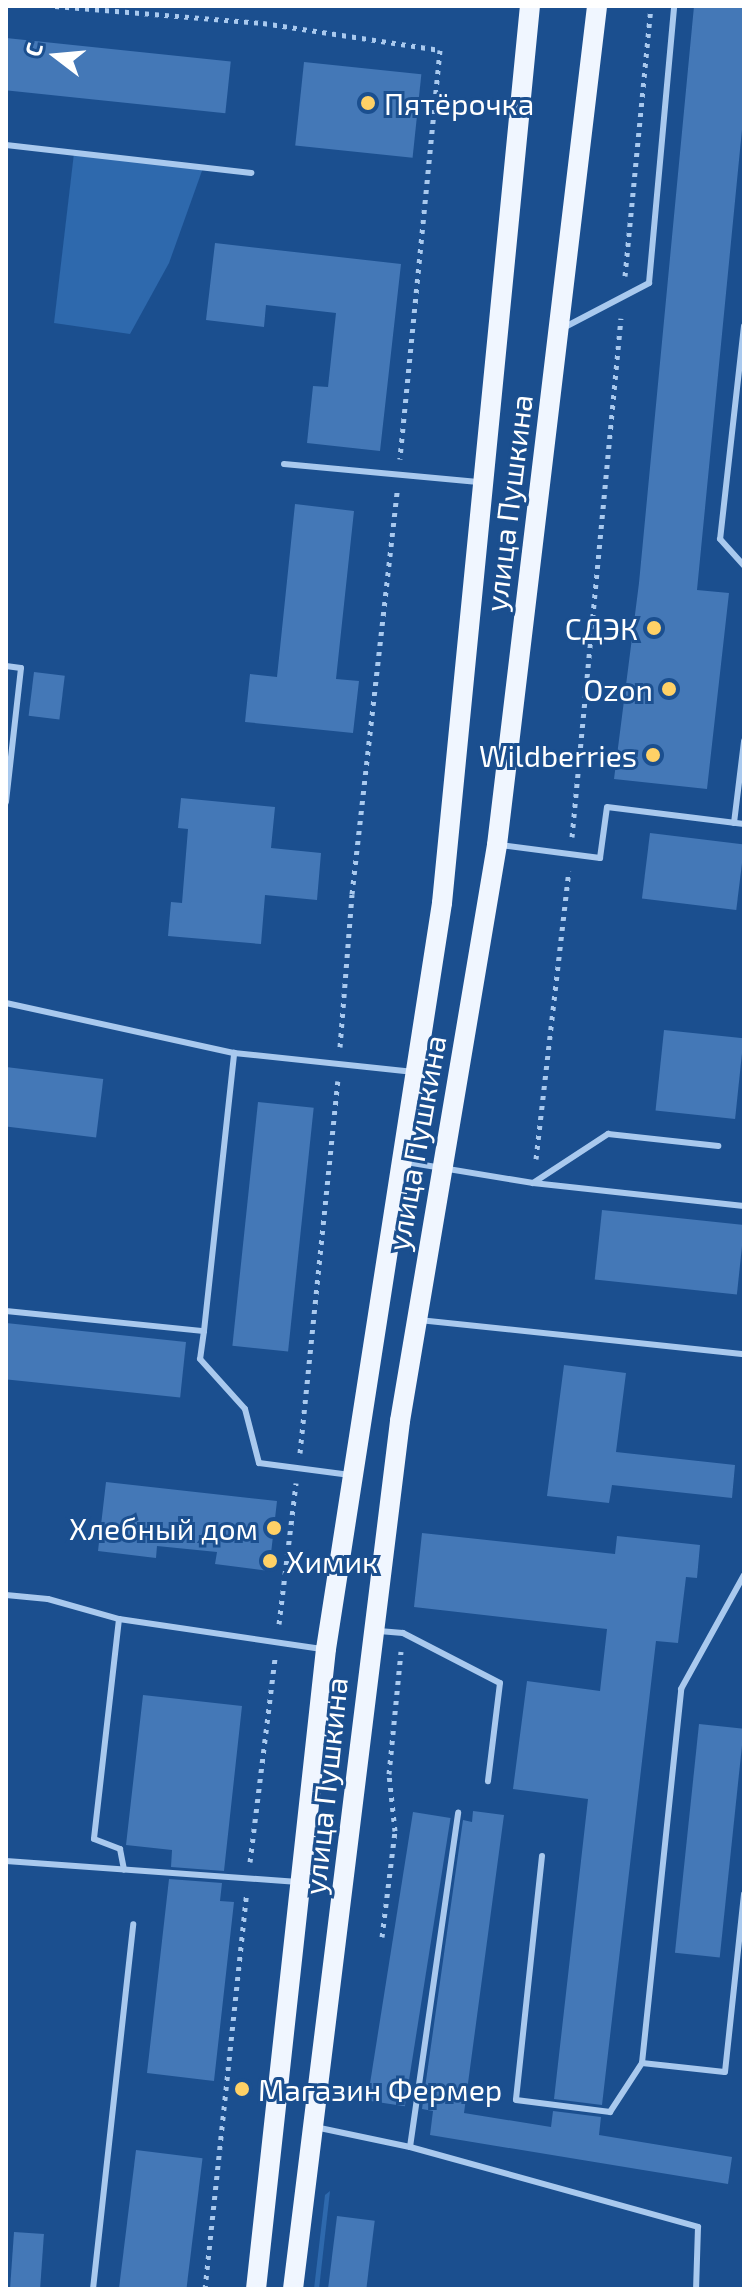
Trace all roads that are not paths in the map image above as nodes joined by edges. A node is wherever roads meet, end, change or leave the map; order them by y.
1 (530, 6) edge
2 (597, 6) edge
3 (674, 6) edge
4 (6, 145) edge
5 (251, 173) dead end
6 (744, 326) edge
7 (559, 331) junction
8 (284, 464) dead end
9 (486, 482) junction
10 (744, 566) edge
11 (6, 666) edge
12 (744, 741) edge
13 (6, 802) edge
14 (734, 823) junction
15 (744, 824) edge
16 (497, 845) junction
17 (6, 1003) edge
18 (234, 1053) junction
19 (417, 1072) junction
20 (718, 1146) dead end
21 (403, 1162) junction
22 (444, 1168) junction
23 (533, 1183) junction
24 (744, 1206) edge
25 (6, 1311) edge
26 (415, 1319) junction
27 (204, 1331) junction
28 (744, 1354) edge
29 (350, 1475) junction
30 (744, 1575) edge
31 (6, 1595) edge
32 (119, 1619) junction
33 (372, 1631) junction
34 (326, 1649) junction
35 (488, 1781) dead end
36 (458, 1812) dead end
37 (542, 1856) dead end
38 (6, 1861) edge
39 (124, 1870) junction
40 (302, 1882) junction
41 (744, 1894) edge
42 (133, 1924) dead end
43 (742, 1934) edge
44 (642, 2063) junction
45 (315, 2127) junction
46 (410, 2147) junction
47 (93, 2289) edge
48 (256, 2289) edge
49 (293, 2289) edge
50 (696, 2289) edge

1 - 9 main road, улица Пушкина
2 - 7 main road, улица Пушкина
3 - 7 lane
4 - 5 lane
6 - 10 lane
7 - 16 main road, улица Пушкина
8 - 9 lane
9 - 19 main road, улица Пушкина
11 - 13 lane
12 - 14 lane
14 - 15 lane
14 - 16 lane
16 - 22 main road, улица Пушкина
17 - 18 lane
18 - 19 lane
18 - 27 lane
19 - 21 main road, улица Пушкина
20 - 23 lane
21 - 22 lane
21 - 29 main road, улица Пушкина
22 - 23 lane
22 - 26 main road, улица Пушкина
23 - 24 lane
25 - 27 lane
26 - 28 lane
26 - 33 main road, улица Пушкина
27 - 29 lane
29 - 34 main road, улица Пушкина
30 - 44 lane
31 - 32 lane
32 - 34 lane
32 - 39 lane
33 - 35 lane
33 - 45 main road, улица Пушкина
34 - 40 main road, улица Пушкина
36 - 46 lane
37 - 44 lane
38 - 39 lane
39 - 40 lane
40 - 48 main road, улица Пушкина
41 - 43 lane
42 - 47 lane
43 - 44 lane
45 - 46 lane
45 - 49 main road, улица Пушкина
46 - 50 lane

